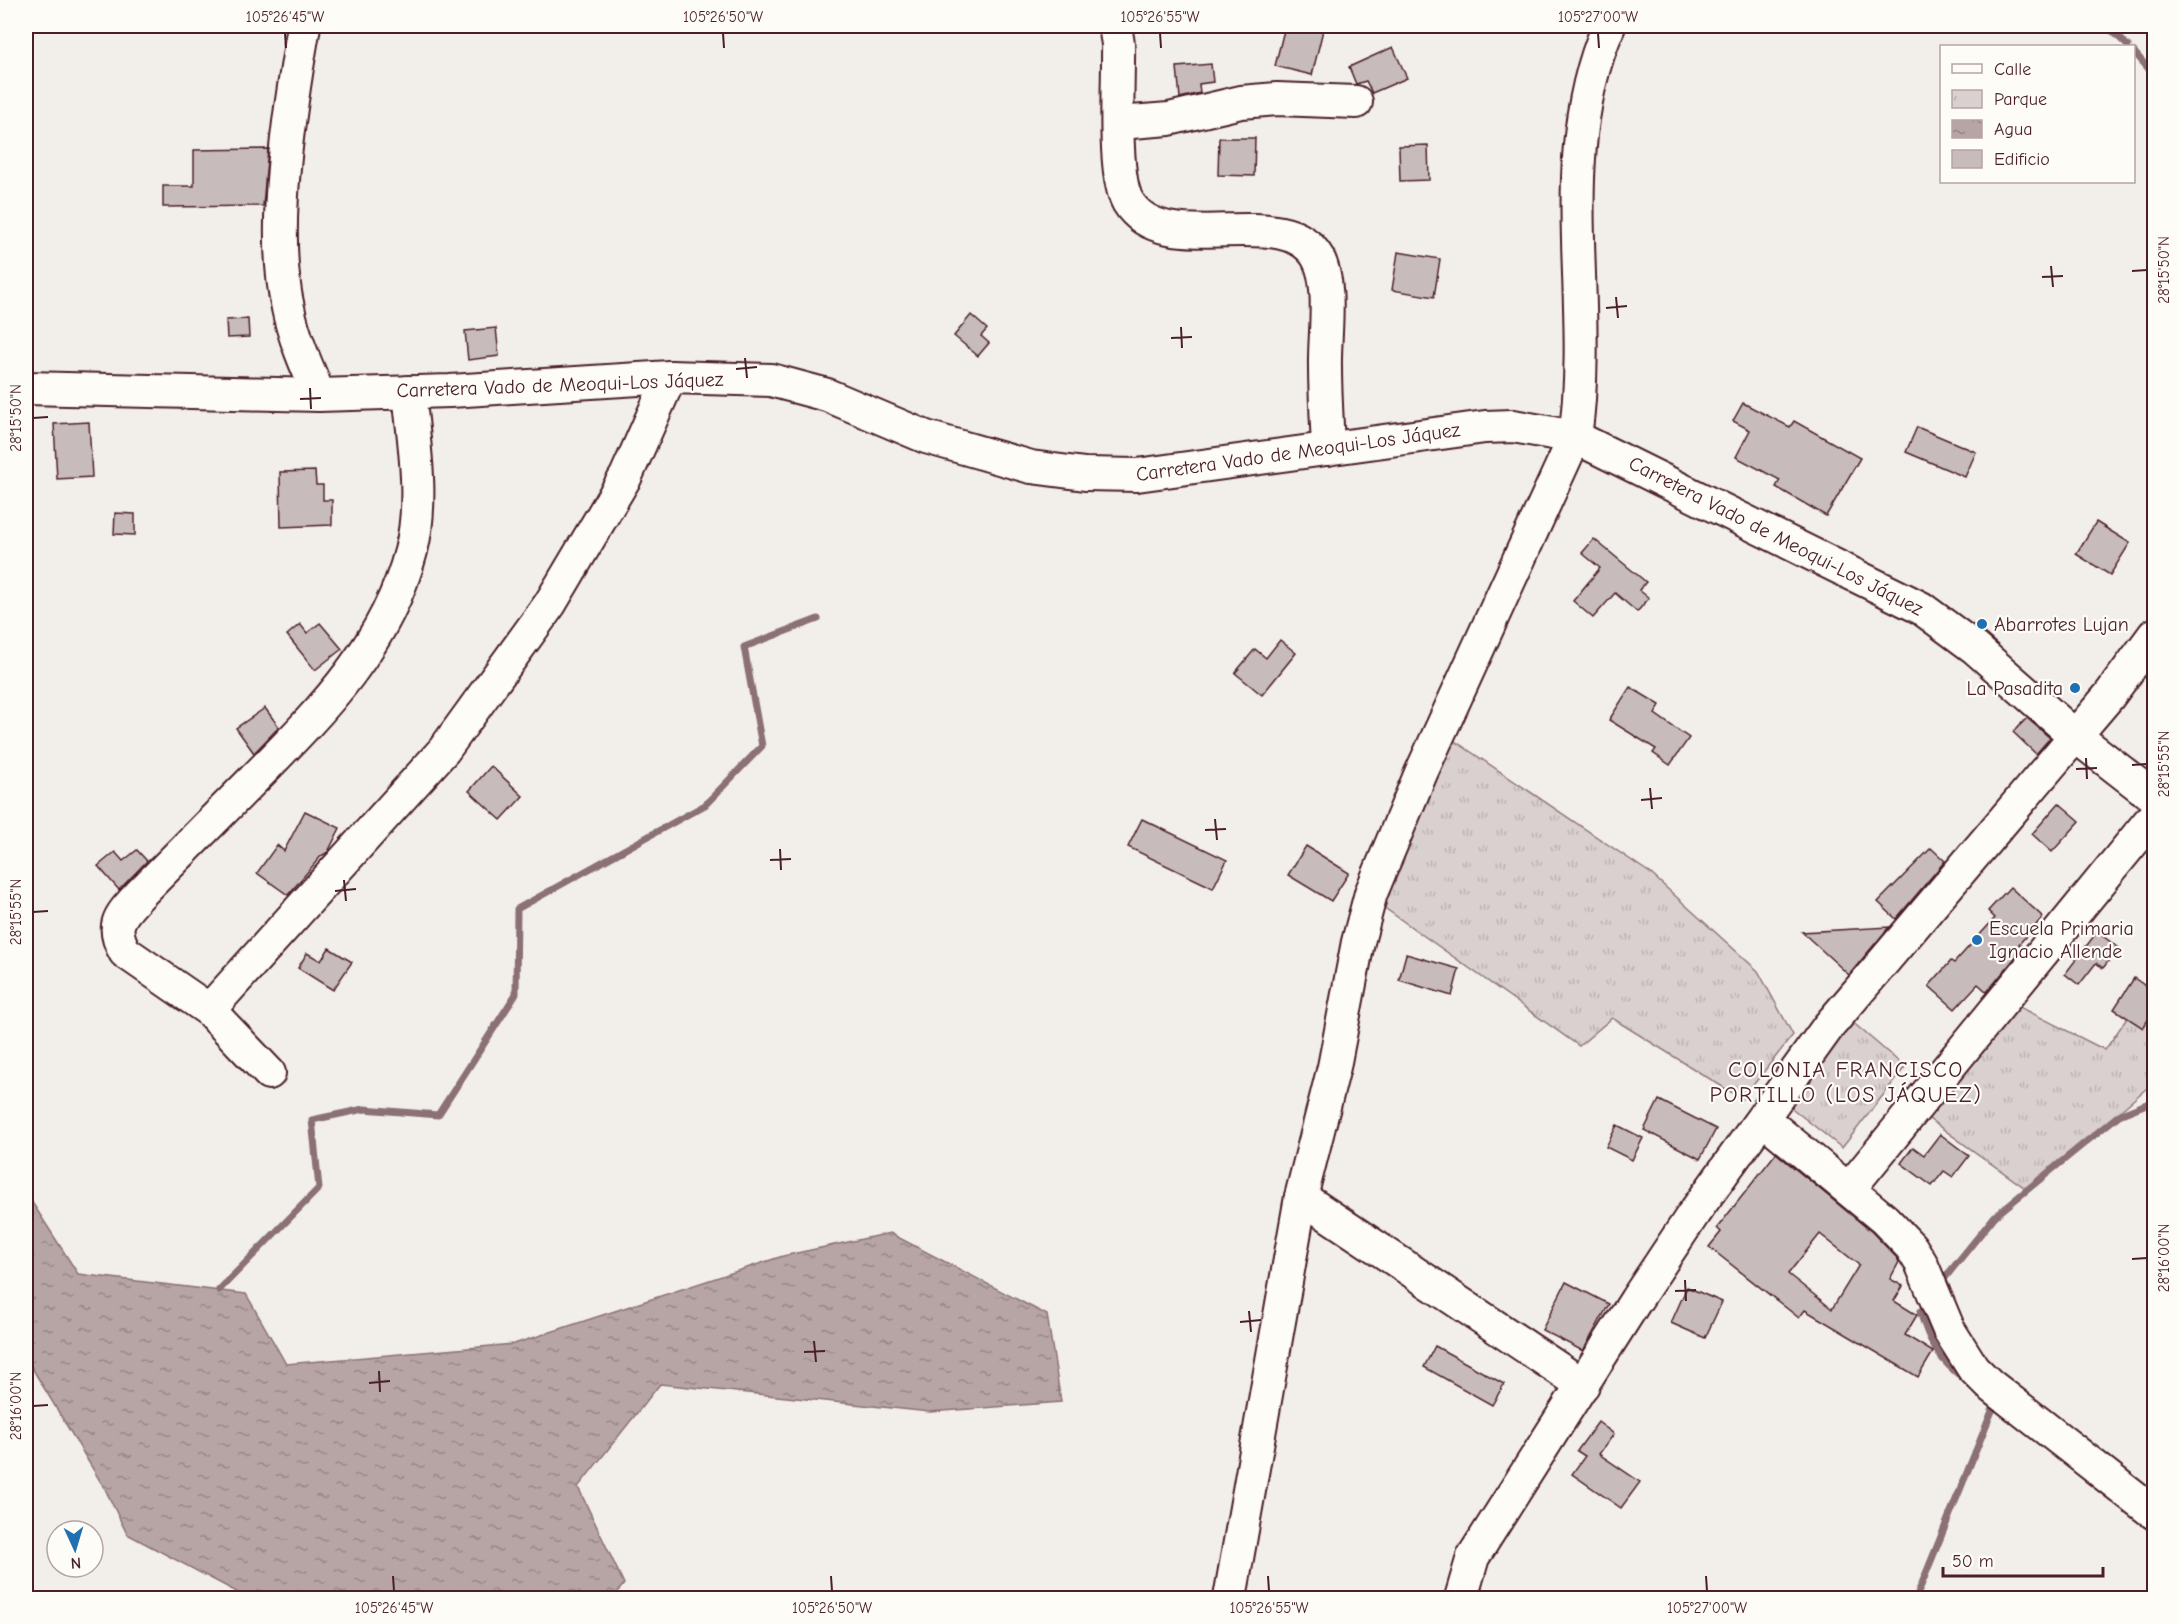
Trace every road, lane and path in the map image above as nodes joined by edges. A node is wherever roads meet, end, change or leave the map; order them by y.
1 (304, 26) edge
2 (1115, 26) edge
3 (1609, 26) edge
4 (1356, 102) dead end
5 (1119, 123) junction
6 (670, 377) junction
7 (26, 388) edge
8 (409, 392) junction
9 (319, 395) junction
10 (1575, 437) junction
11 (1328, 449) junction
12 (2154, 635) edge
13 (2074, 735) junction
14 (2154, 797) edge
15 (2154, 816) edge
16 (209, 1010) junction
17 (269, 1074) dead end
18 (1763, 1119) junction
19 (1849, 1189) junction
20 (1301, 1197) junction
21 (1583, 1385) junction
22 (2154, 1513) edge
23 (1230, 1599) edge
24 (1461, 1599) edge

1 - 9 street
2 - 5 street
3 - 10 street
4 - 5 street
5 - 11 street
6 - 8 street, Carretera Vado de Meoqui-Los Jáquez
6 - 11 street, Carretera Vado de Meoqui-Los Jáquez
6 - 16 street
7 - 9 street, Carretera Vado de Meoqui-Los Jáquez
8 - 9 street, Carretera Vado de Meoqui-Los Jáquez
8 - 16 street
10 - 11 street, Carretera Vado de Meoqui-Los Jáquez
10 - 13 street, Carretera Vado de Meoqui-Los Jáquez
10 - 20 street
12 - 13 street
13 - 14 street, Carretera Vado de Meoqui-Los Jáquez
13 - 18 street
15 - 19 street
16 - 17 street
18 - 19 street
18 - 21 street
19 - 22 street
20 - 21 street
20 - 23 street
21 - 24 street

